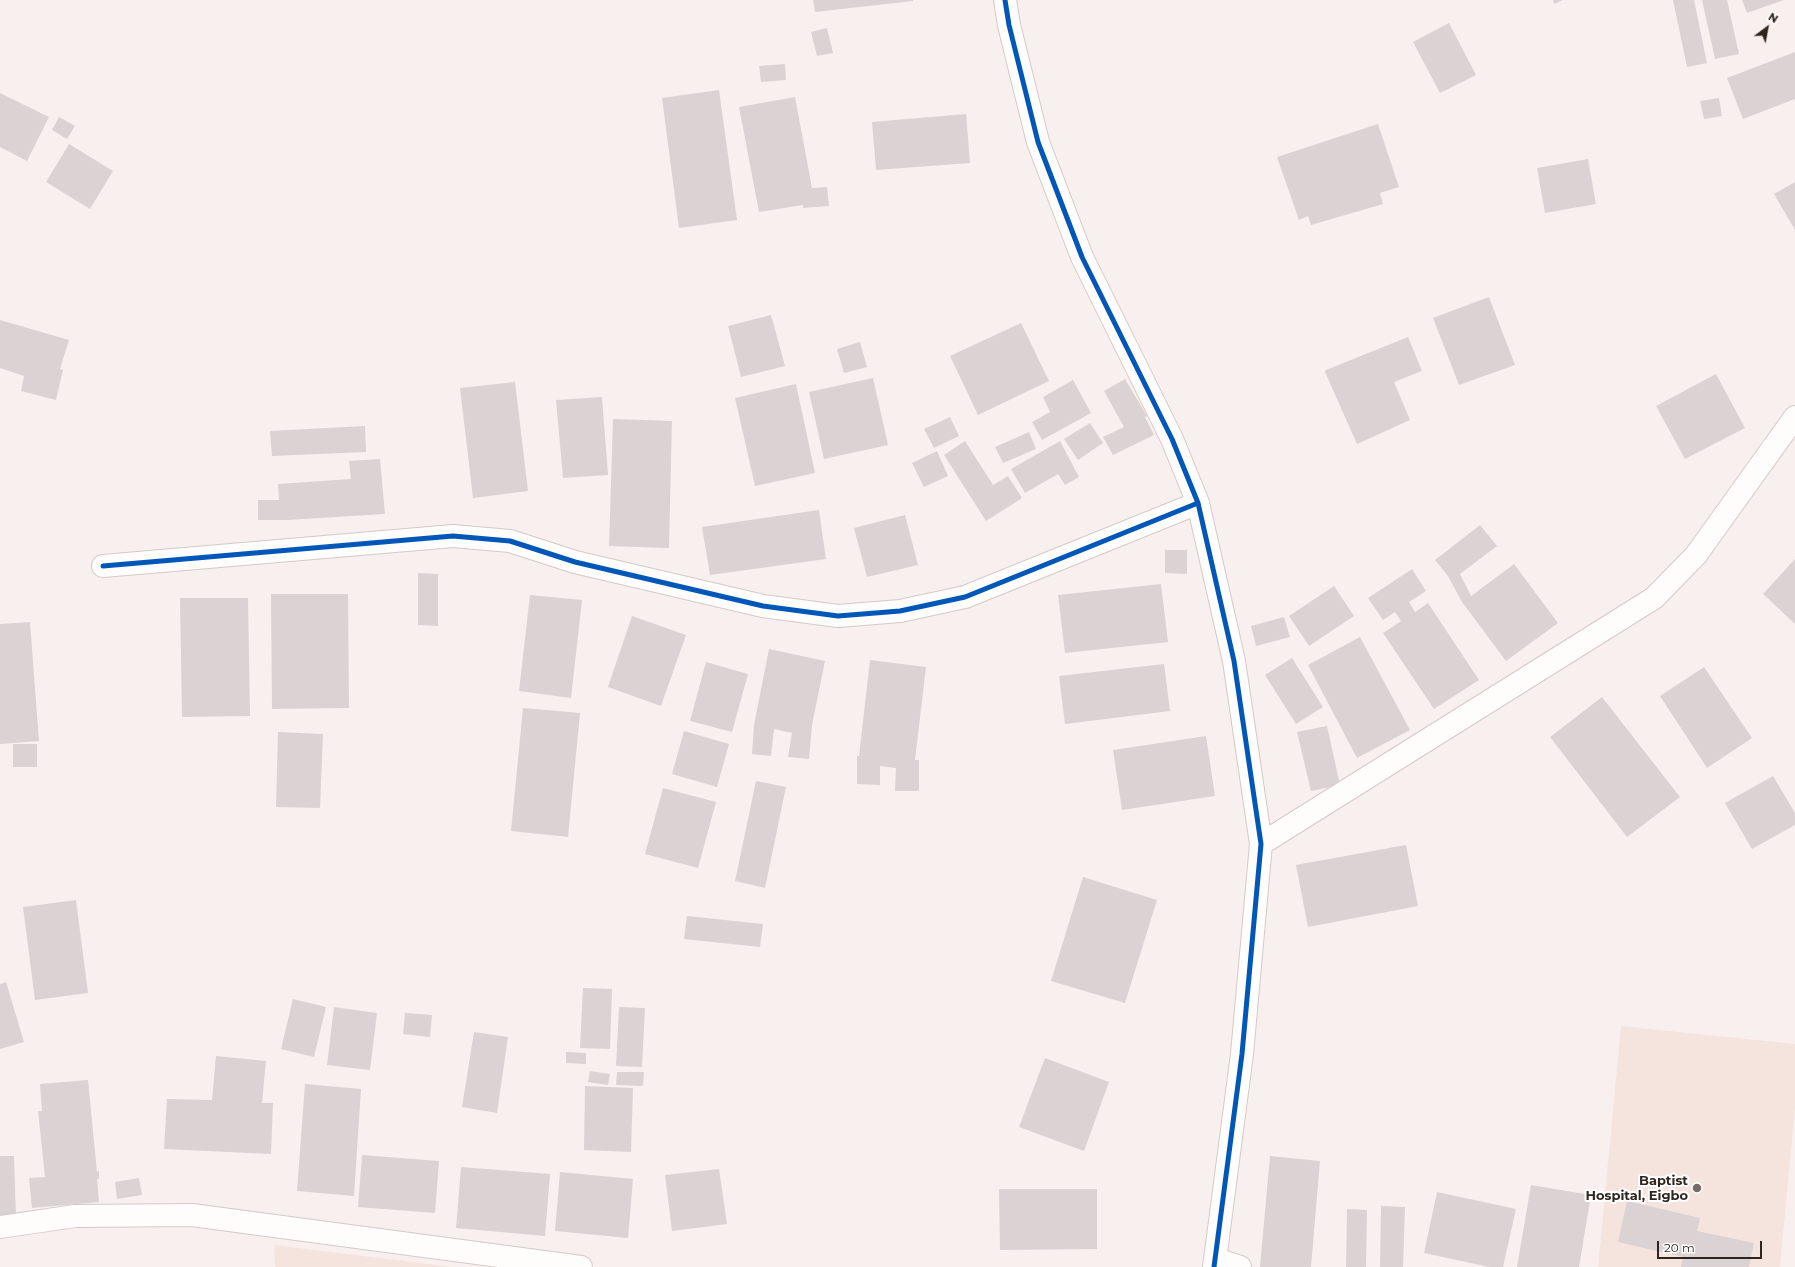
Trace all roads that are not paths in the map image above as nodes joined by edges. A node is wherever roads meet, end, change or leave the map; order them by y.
1 (1005, 0) edge
2 (1795, 417) edge
3 (1198, 504) junction
4 (103, 566) dead end
5 (1261, 844) junction
6 (0, 1227) edge
7 (1215, 1263) edge
8 (582, 1267) edge
9 (1240, 1267) edge

1 - 3 street
2 - 5 street
3 - 4 street
3 - 5 street
5 - 7 street
6 - 8 street
7 - 9 street

